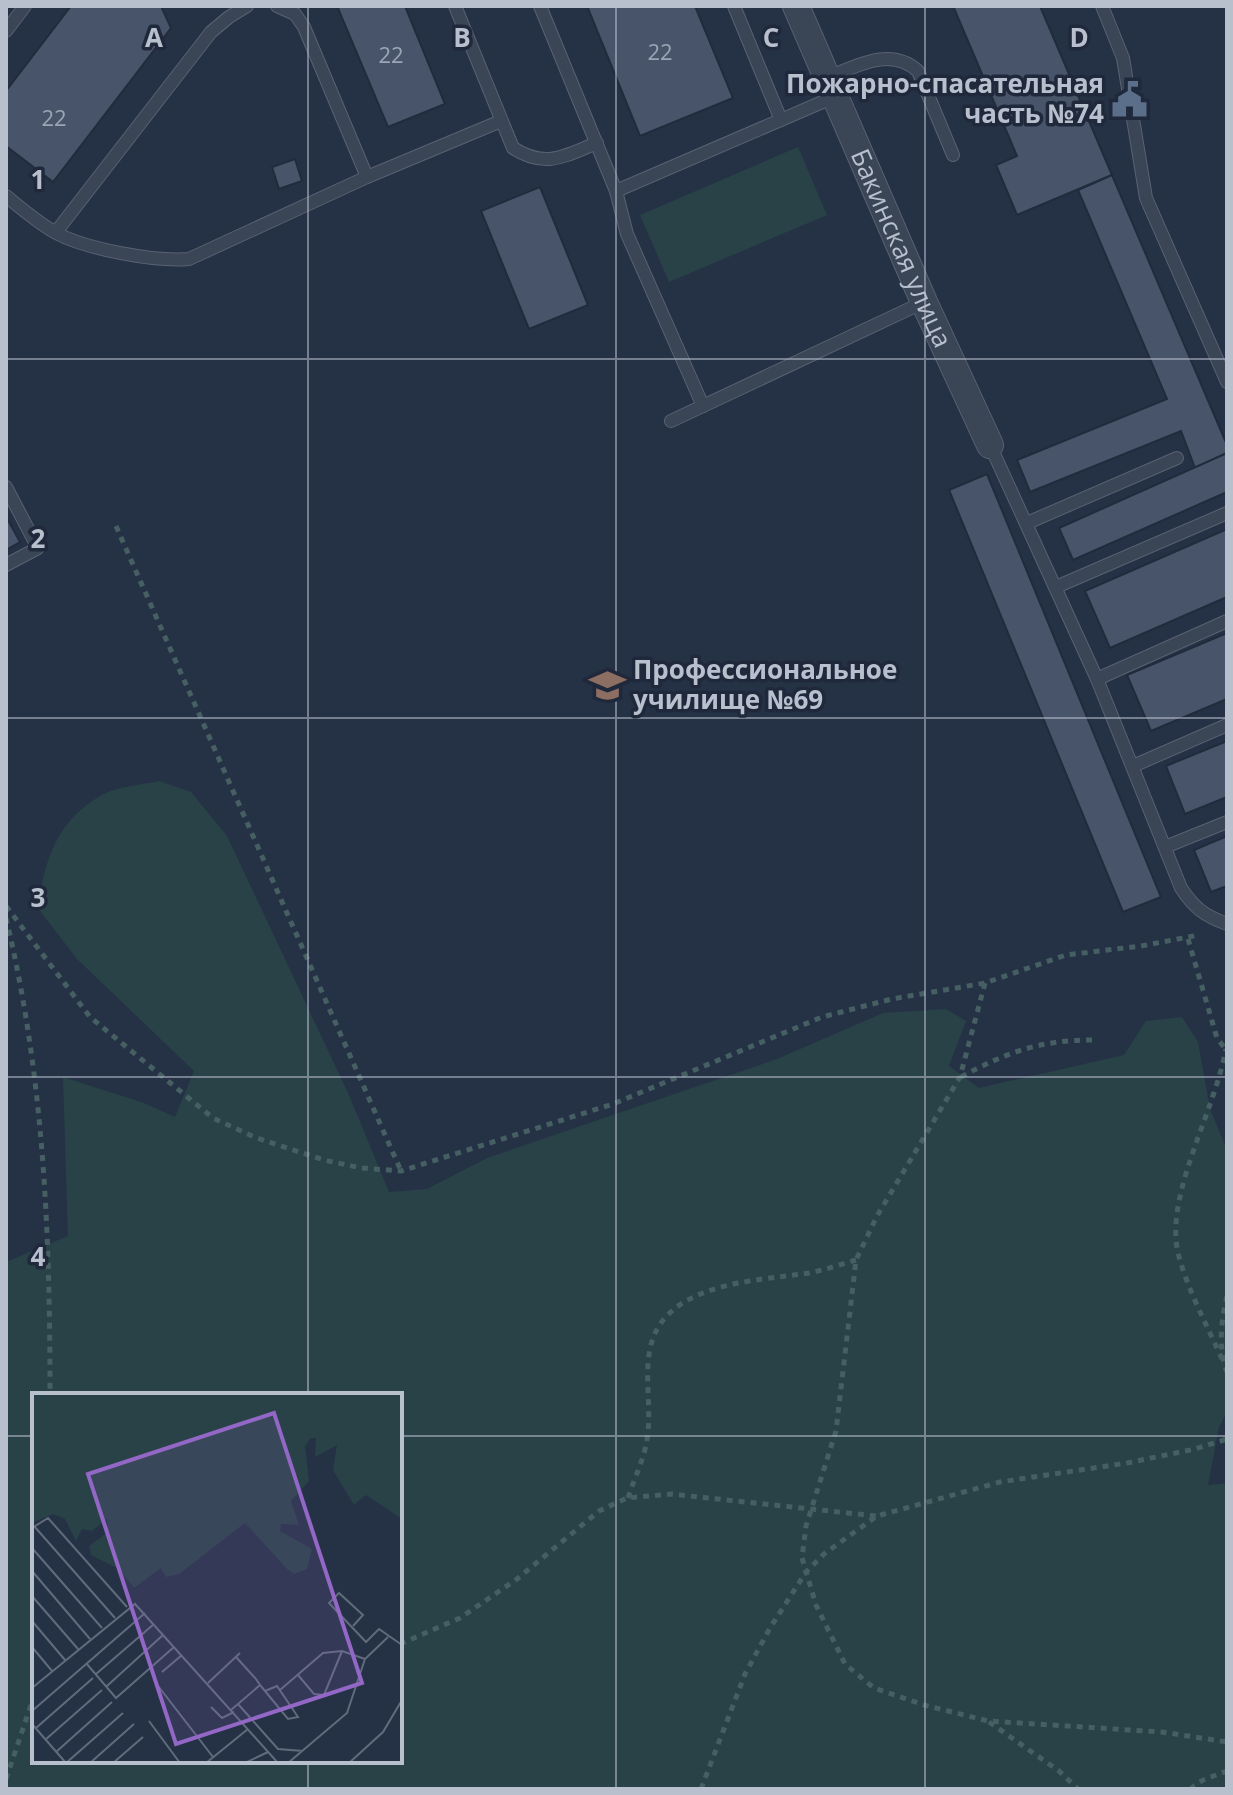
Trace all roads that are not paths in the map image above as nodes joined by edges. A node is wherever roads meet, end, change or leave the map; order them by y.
1 (25, 6) edge
2 (247, 6) edge
3 (277, 6) edge
4 (455, 6) edge
5 (540, 6) edge
6 (734, 6) edge
7 (796, 6) edge
8 (1102, 6) edge
9 (6, 31) edge
10 (830, 87) junction
11 (781, 120) junction
12 (501, 121) junction
13 (597, 143) junction
14 (953, 155) dead end
15 (367, 177) junction
16 (616, 191) junction
17 (6, 196) edge
18 (56, 232) junction
19 (924, 302) junction
20 (1227, 382) edge
21 (703, 406) junction
22 (671, 421) dead end
23 (990, 445) joint
24 (1177, 458) dead end
25 (6, 487) edge
26 (1227, 513) edge
27 (1027, 523) junction
28 (6, 565) edge
29 (1056, 587) junction
30 (1227, 621) edge
31 (1097, 679) junction
32 (1227, 725) edge
33 (1133, 766) junction
34 (1227, 822) edge
35 (1165, 847) junction
36 (1227, 924) edge

1 - 9 lane
2 - 18 lane
3 - 15 lane
4 - 12 lane
5 - 13 lane
6 - 11 lane
7 - 10 street, Бакинская улица
8 - 20 lane
10 - 11 lane
10 - 14 lane
10 - 19 street, Бакинская улица
11 - 16 lane
12 - 13 lane
12 - 15 lane
13 - 16 lane
15 - 18 lane
16 - 21 lane
17 - 18 lane
19 - 21 lane
19 - 23 street, Бакинская улица
21 - 22 lane
23 - 27 lane
24 - 27 lane
25 - 28 lane
26 - 29 lane
27 - 29 lane
29 - 31 lane
30 - 31 lane
31 - 33 lane
32 - 33 lane
33 - 35 lane
34 - 35 lane
35 - 36 lane

